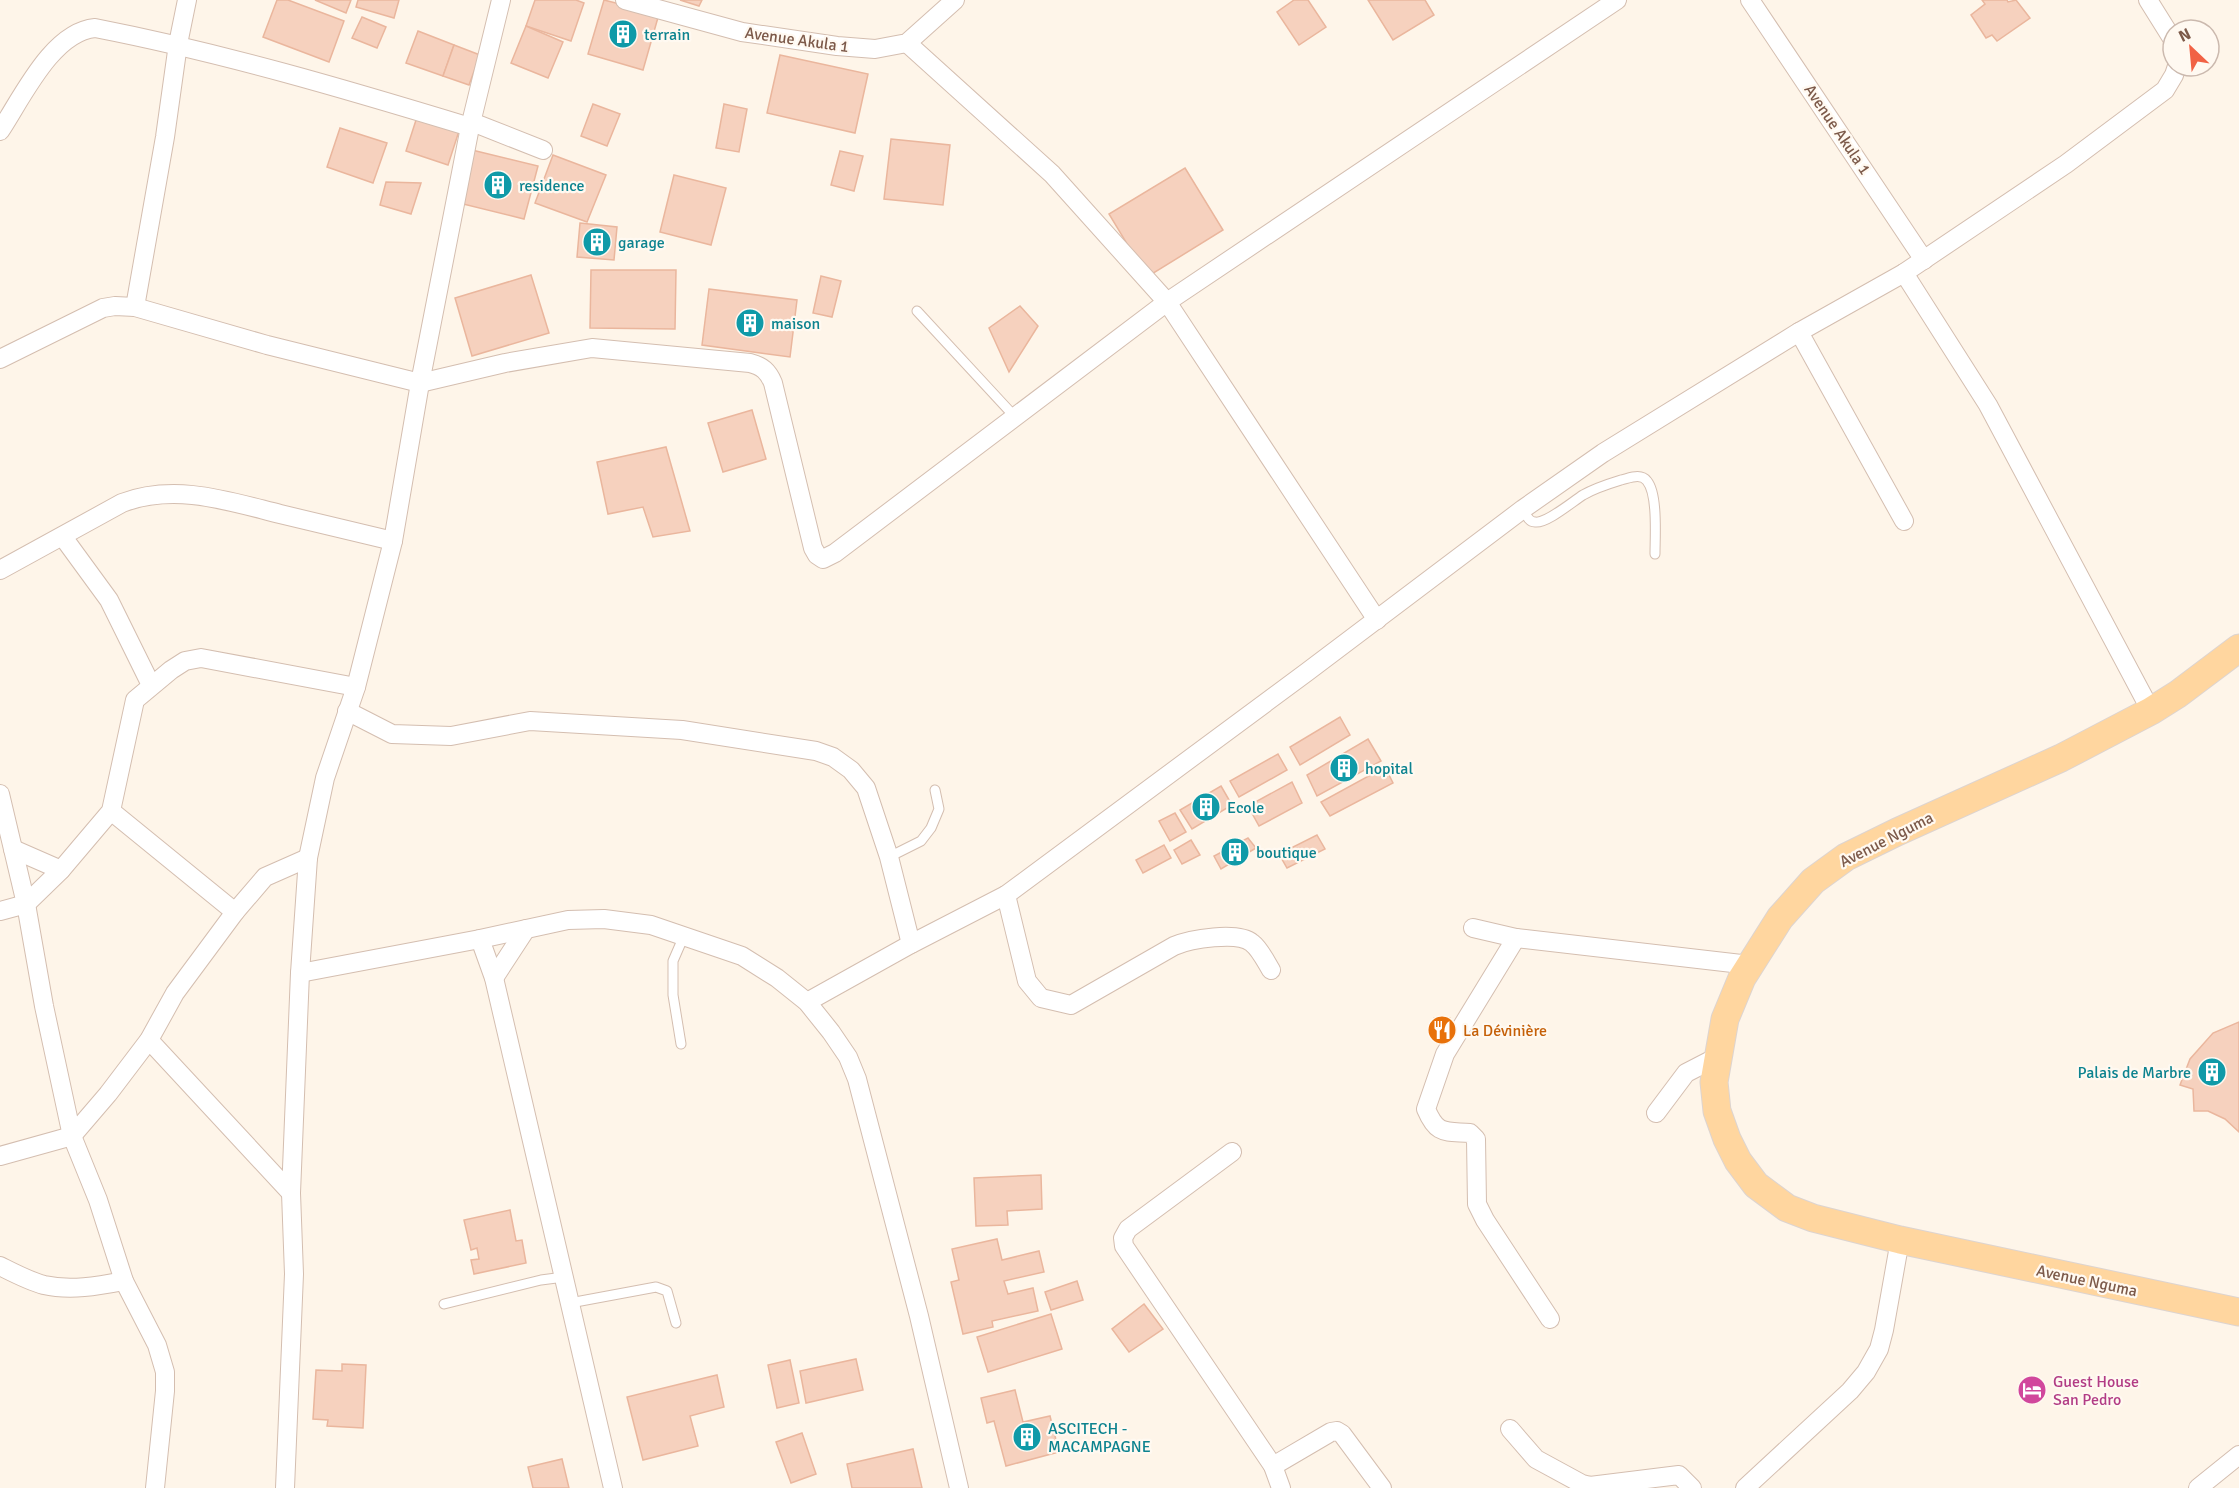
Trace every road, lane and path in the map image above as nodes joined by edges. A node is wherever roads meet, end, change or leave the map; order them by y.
1 (187, 0) edge
2 (501, 0) edge
3 (625, 0) edge
4 (955, 0) edge
5 (1617, 0) edge
6 (1750, 0) edge
7 (2148, 0) edge
8 (2161, 21) edge
9 (907, 43) junction
10 (178, 44) junction
11 (2172, 78) edge
12 (7, 106) edge
13 (471, 124) junction
14 (0, 131) edge
15 (543, 150) dead end
16 (1924, 260) junction
17 (1904, 273) junction
18 (1167, 302) junction
19 (135, 307) junction
20 (917, 311) dead end
21 (1799, 332) junction
22 (0, 359) edge
23 (420, 383) junction
24 (1015, 417) junction
25 (1523, 509) junction
26 (1904, 520) dead end
27 (63, 537) junction
28 (393, 541) junction
29 (1655, 554) dead end
30 (0, 570) edge
31 (1377, 620) junction
32 (2239, 648) edge
33 (152, 685) junction
34 (356, 687) junction
35 (347, 711) junction
36 (2151, 711) junction
37 (935, 790) dead end
38 (0, 794) edge
39 (111, 811) junction
40 (13, 849) junction
41 (889, 857) junction
42 (308, 858) junction
43 (61, 870) junction
44 (1006, 895) junction
45 (26, 904) junction
46 (0, 911) edge
47 (235, 912) junction
48 (1473, 928) dead end
49 (526, 929) junction
50 (683, 938) junction
51 (1516, 938) junction
52 (480, 939) junction
53 (911, 944) junction
54 (1750, 965) junction
55 (1271, 970) dead end
56 (300, 973) junction
57 (494, 978) junction
58 (807, 1002) junction
59 (149, 1040) junction
60 (681, 1044) dead end
61 (1717, 1057) junction
62 (1656, 1113) dead end
63 (72, 1136) junction
64 (1232, 1152) dead end
65 (0, 1156) edge
66 (291, 1193) junction
67 (1900, 1240) junction
68 (0, 1266) edge
69 (564, 1277) junction
70 (124, 1281) junction
71 (570, 1303) junction
72 (444, 1304) dead end
73 (2239, 1312) edge
74 (1550, 1319) dead end
75 (676, 1323) dead end
76 (1510, 1429) dead end
77 (2239, 1455) edge
78 (1273, 1466) junction
79 (155, 1488) edge
80 (285, 1488) edge
81 (613, 1488) edge
82 (959, 1488) edge
83 (1281, 1488) edge
84 (1382, 1488) edge
85 (1692, 1488) edge
86 (1745, 1488) edge
87 (2198, 1488) edge

1 - 10 street
2 - 13 street
3 - 9 street, Avenue Akula 1
4 - 9 street
5 - 18 street
6 - 16 street, Avenue Akula 1
7 - 8 street
9 - 18 street
10 - 12 street
10 - 13 street
10 - 19 street
11 - 16 street
12 - 14 street
13 - 15 street
13 - 23 street
16 - 17 street
17 - 21 street
17 - 36 street
18 - 24 street
18 - 31 street
19 - 22 street
19 - 23 street
20 - 24 lane
21 - 25 street
21 - 26 street
23 - 24 street
23 - 28 street
25 - 29 lane
25 - 31 street
27 - 28 street
27 - 30 street
27 - 33 street
28 - 34 street
31 - 44 street
32 - 36 main road, Avenue Nguma
33 - 34 street
33 - 39 street
34 - 35 street
35 - 41 street
35 - 42 street
36 - 54 main road, Avenue Nguma
37 - 41 lane
38 - 40 street
39 - 43 street
39 - 47 street
40 - 43 street
40 - 45 street
41 - 53 street
42 - 47 street
42 - 56 street
43 - 45 street
44 - 53 street
44 - 55 street
45 - 46 street
45 - 63 street
47 - 59 street
48 - 51 street
49 - 50 street
49 - 52 street
49 - 57 street
50 - 58 street
50 - 60 lane
51 - 54 street
51 - 74 street
52 - 56 street
52 - 57 street
53 - 58 street
54 - 61 main road, Avenue Nguma
56 - 66 street
57 - 69 street
58 - 82 street
59 - 63 street
59 - 66 street
61 - 62 street
61 - 67 main road, Avenue Nguma
63 - 65 street
63 - 70 street
64 - 78 street
66 - 80 street
67 - 73 main road, Avenue Nguma
67 - 86 street
68 - 70 street
69 - 71 street
69 - 72 lane
70 - 79 street
71 - 75 lane
71 - 81 street
76 - 85 street
77 - 87 street
78 - 83 street
78 - 84 street

